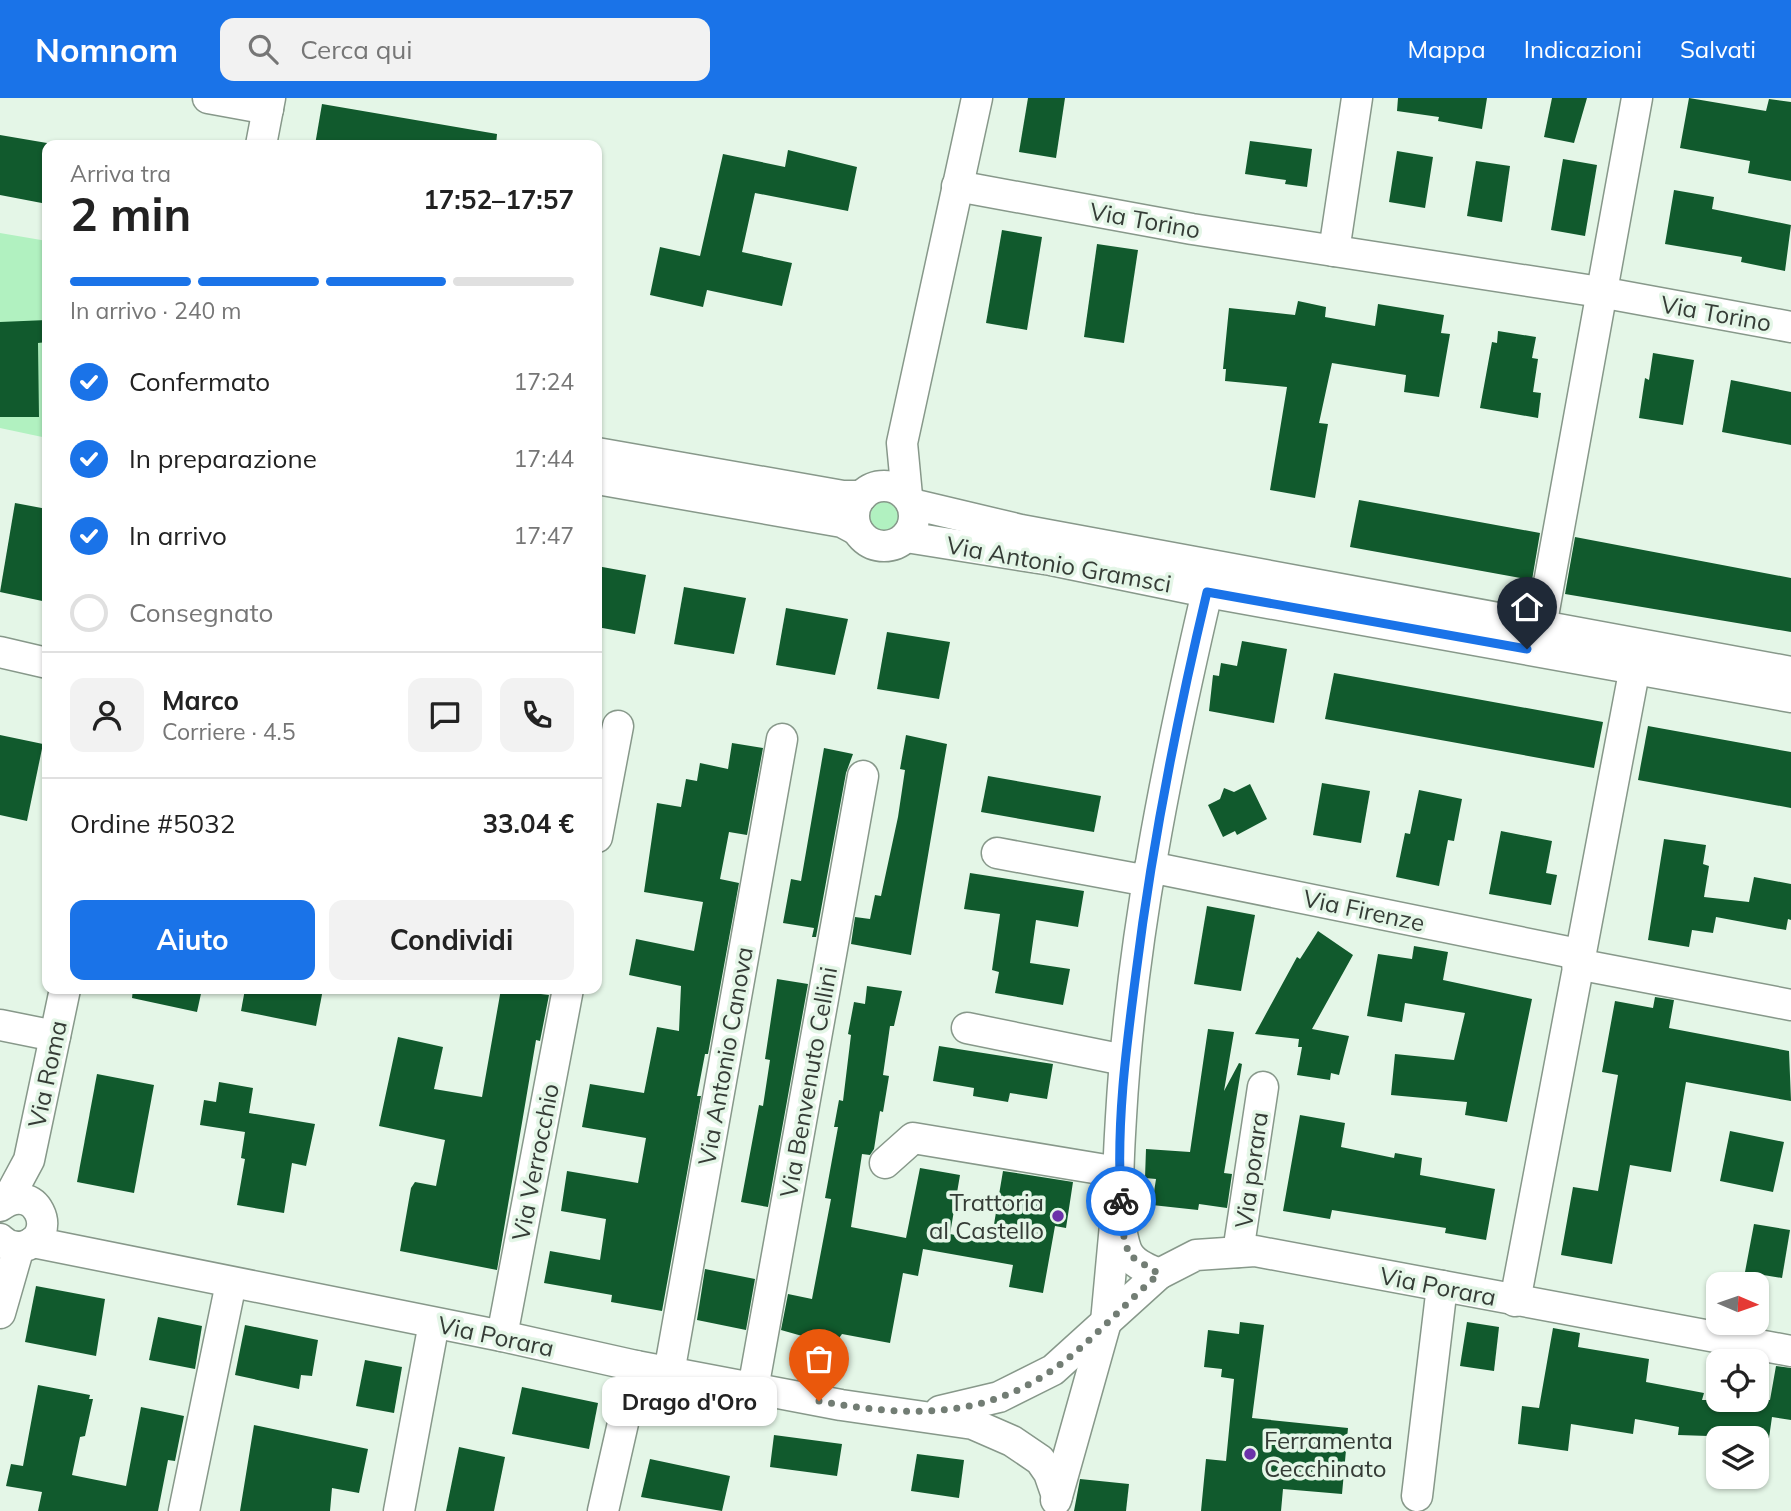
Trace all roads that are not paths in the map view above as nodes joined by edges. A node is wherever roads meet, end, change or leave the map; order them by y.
1 (208, 98) edge
2 (977, 98) edge
3 (1357, 98) edge
4 (1637, 98) edge
5 (269, 103) edge
6 (262, 140) edge
7 (957, 186) junction
8 (1334, 251) junction
9 (1600, 292) junction
10 (1791, 327) edge
11 (902, 443) junction
12 (602, 454) edge
13 (602, 480) edge
14 (869, 492) junction
15 (909, 500) junction
16 (858, 530) junction
17 (906, 537) junction
18 (1207, 592) junction
19 (1541, 627) junction
20 (0, 652) edge
21 (42, 662) edge
22 (1635, 667) junction
23 (1791, 672) edge
24 (1791, 697) edge
25 (618, 726) dead end
26 (782, 740) dead end
27 (863, 776) dead end
28 (602, 811) edge
29 (997, 853) dead end
30 (1149, 874) junction
31 (1577, 959) junction
32 (64, 994) edge
33 (567, 994) edge
34 (1791, 1005) edge
35 (0, 1025) edge
36 (967, 1028) dead end
37 (55, 1036) junction
38 (1125, 1060) junction
39 (1263, 1087) dead end
40 (29, 1160) junction
41 (886, 1163) dead end
42 (1119, 1179) junction
43 (3, 1204) edge
44 (22, 1233) edge
45 (1238, 1252) junction
46 (1159, 1274) junction
47 (231, 1283) junction
48 (1442, 1286) junction
49 (0, 1300) edge
50 (1515, 1301) junction
51 (0, 1313) edge
52 (1106, 1322) junction
53 (434, 1323) junction
54 (502, 1336) junction
55 (1791, 1351) edge
56 (636, 1366) junction
57 (669, 1373) junction
58 (753, 1389) junction
59 (901, 1413) junction
60 (1417, 1496) dead end
61 (1056, 1503) edge
62 (184, 1511) edge
63 (399, 1511) edge
64 (603, 1511) edge

1 - 5 street
2 - 7 street
3 - 8 street
4 - 9 street
5 - 6 street
7 - 8 street, Via Torino
7 - 11 street
8 - 9 street, Via Torino
9 - 10 street, Via Torino
9 - 19 street
11 - 14 street
11 - 15 street
12 - 14 street
13 - 16 street
14 - 15 street
14 - 16 street
15 - 17 street
15 - 19 street, Via Antonio Gramsci
16 - 17 street
17 - 18 street, Via Antonio Gramsci
18 - 22 street, Via Antonio Gramsci
18 - 30 street
19 - 23 street, Via Antonio Gramsci
20 - 21 street
22 - 24 street, Via Antonio Gramsci
22 - 31 street
25 - 28 street
26 - 57 street, Via Antonio Canova
27 - 58 street, Via Benvenuto Cellini
29 - 30 street, Via Firenze
30 - 31 street, Via Firenze
30 - 38 street
31 - 34 street, Via Firenze
31 - 50 street
32 - 37 street, Via Roma
33 - 54 street, Via Verrocchio
35 - 37 street
36 - 38 street
37 - 40 street, Via Roma
38 - 42 street
39 - 45 street, Via porara
40 - 43 street, Via Roma
40 - 44 street, Via Roma
41 - 42 street
42 - 46 street
42 - 52 street
43 - 44 street, Via Porara
44 - 47 street, Via Porara
44 - 49 street
44 - 51 street
45 - 46 street, Via Porara
45 - 48 street, Via Porara
46 - 52 street, Via Porara
47 - 53 street, Via Porara
47 - 62 street
48 - 50 street, Via Porara
48 - 60 street
50 - 55 street, Via Porara
52 - 59 street, Via Porara
52 - 61 street, Via Porara
53 - 54 street, Via Porara
53 - 63 street
54 - 56 street, Via Porara
56 - 57 street, Via Porara
56 - 64 street
57 - 58 street, Via Porara
58 - 59 street, Via Porara
59 - 61 street, Via Porara

